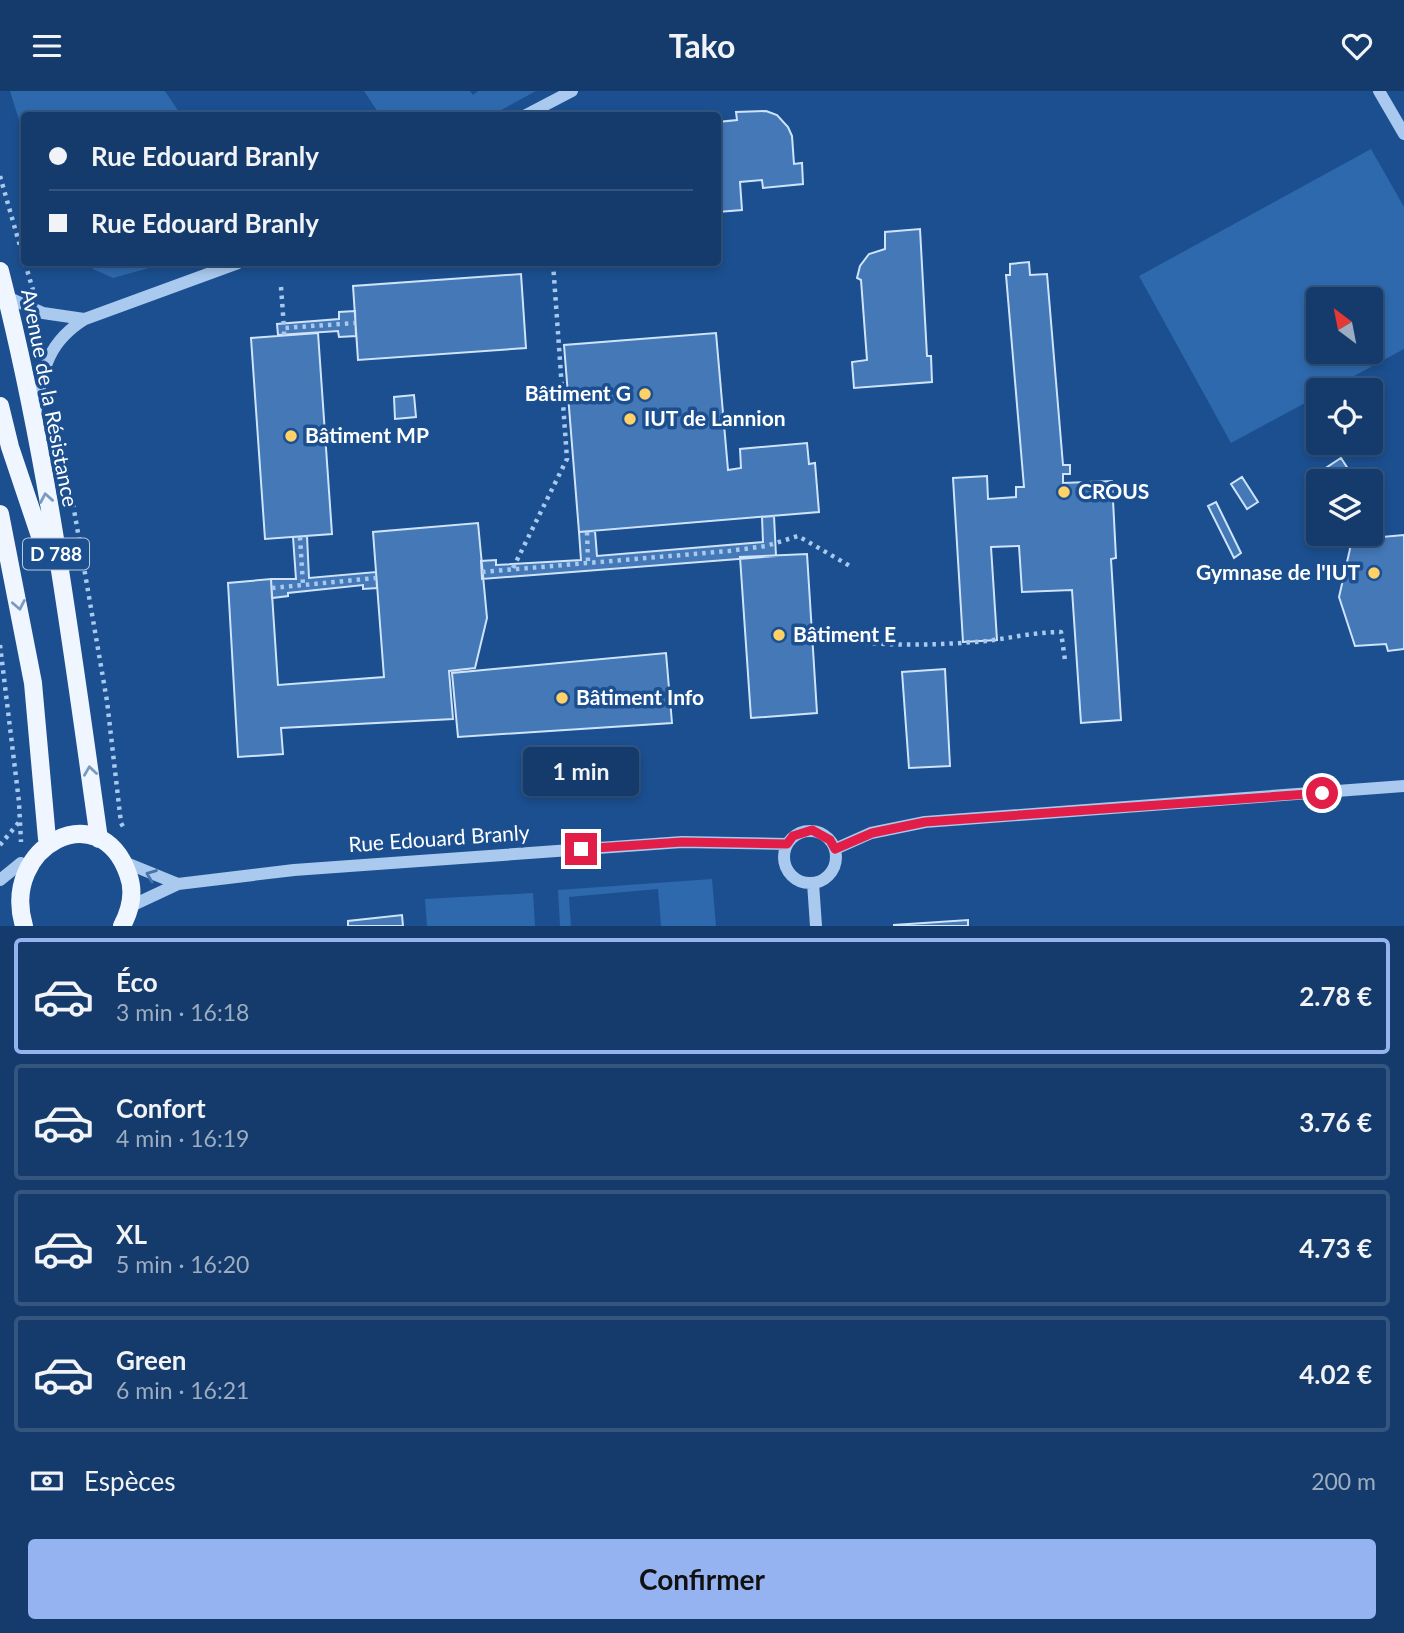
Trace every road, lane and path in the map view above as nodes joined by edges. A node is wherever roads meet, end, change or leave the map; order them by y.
1 (572, 91) edge
2 (1379, 91) edge
3 (532, 112) edge
4 (1404, 134) edge
5 (0, 176) edge
6 (21, 247) edge
7 (26, 266) edge
8 (230, 266) edge
9 (553, 266) edge
10 (0, 271) edge
11 (281, 287) dead end
12 (33, 289) dead end
13 (7, 297) junction
14 (85, 319) junction
15 (355, 323) dead end
16 (0, 406) edge
17 (33, 423) junction
18 (0, 514) edge
19 (587, 531) dead end
20 (300, 537) dead end
21 (588, 562) junction
22 (850, 566) dead end
23 (513, 569) junction
24 (482, 572) dead end
25 (376, 579) dead end
26 (303, 585) junction
27 (272, 588) dead end
28 (67, 617) junction
29 (856, 642) dead end
30 (0, 645) edge
31 (1065, 660) dead end
32 (1404, 786) edge
33 (20, 821) junction
34 (47, 839) junction
35 (99, 839) junction
36 (787, 844) junction
37 (0, 845) edge
38 (835, 849) junction
39 (21, 863) junction
40 (124, 863) junction
41 (0, 880) edge
42 (813, 883) junction
43 (178, 884) junction
44 (131, 906) junction
45 (24, 926) edge
46 (122, 926) edge
47 (816, 926) edge

1 - 3 street
2 - 4 street
5 - 6 path
7 - 12 path
8 - 14 street
9 - 23 path
10 - 13 main road, Avenue de la Résistance / D 788
11 - 15 path
13 - 14 street
13 - 17 main road, Avenue de la Résistance / D 788
14 - 17 street
16 - 28 main road, Avenue de la Résistance
28 -> 17 main road, Avenue de la Résistance / D 788
18 -> 34 main road, D 788
19 - 21 path
20 - 26 path
21 - 22 path
21 - 23 path
23 - 24 path
25 - 26 path
26 - 27 path
35 -> 28 main road, Avenue de la Résistance / D 788
29 - 31 path
30 - 33 path
32 - 38 street
33 - 37 path
33 - 39 path
34 - 35 main road
34 - 39 main road
35 - 40 main road
36 - 38 street, Rue Edouard Branly
36 - 42 street
36 - 43 street, Rue Edouard Branly
38 - 42 street
39 - 41 street
39 - 45 main road
43 -> 40 street, Rue Edouard Branly
40 - 44 main road
42 - 47 street
43 - 44 street, Rue Edouard Branly
44 - 46 main road

